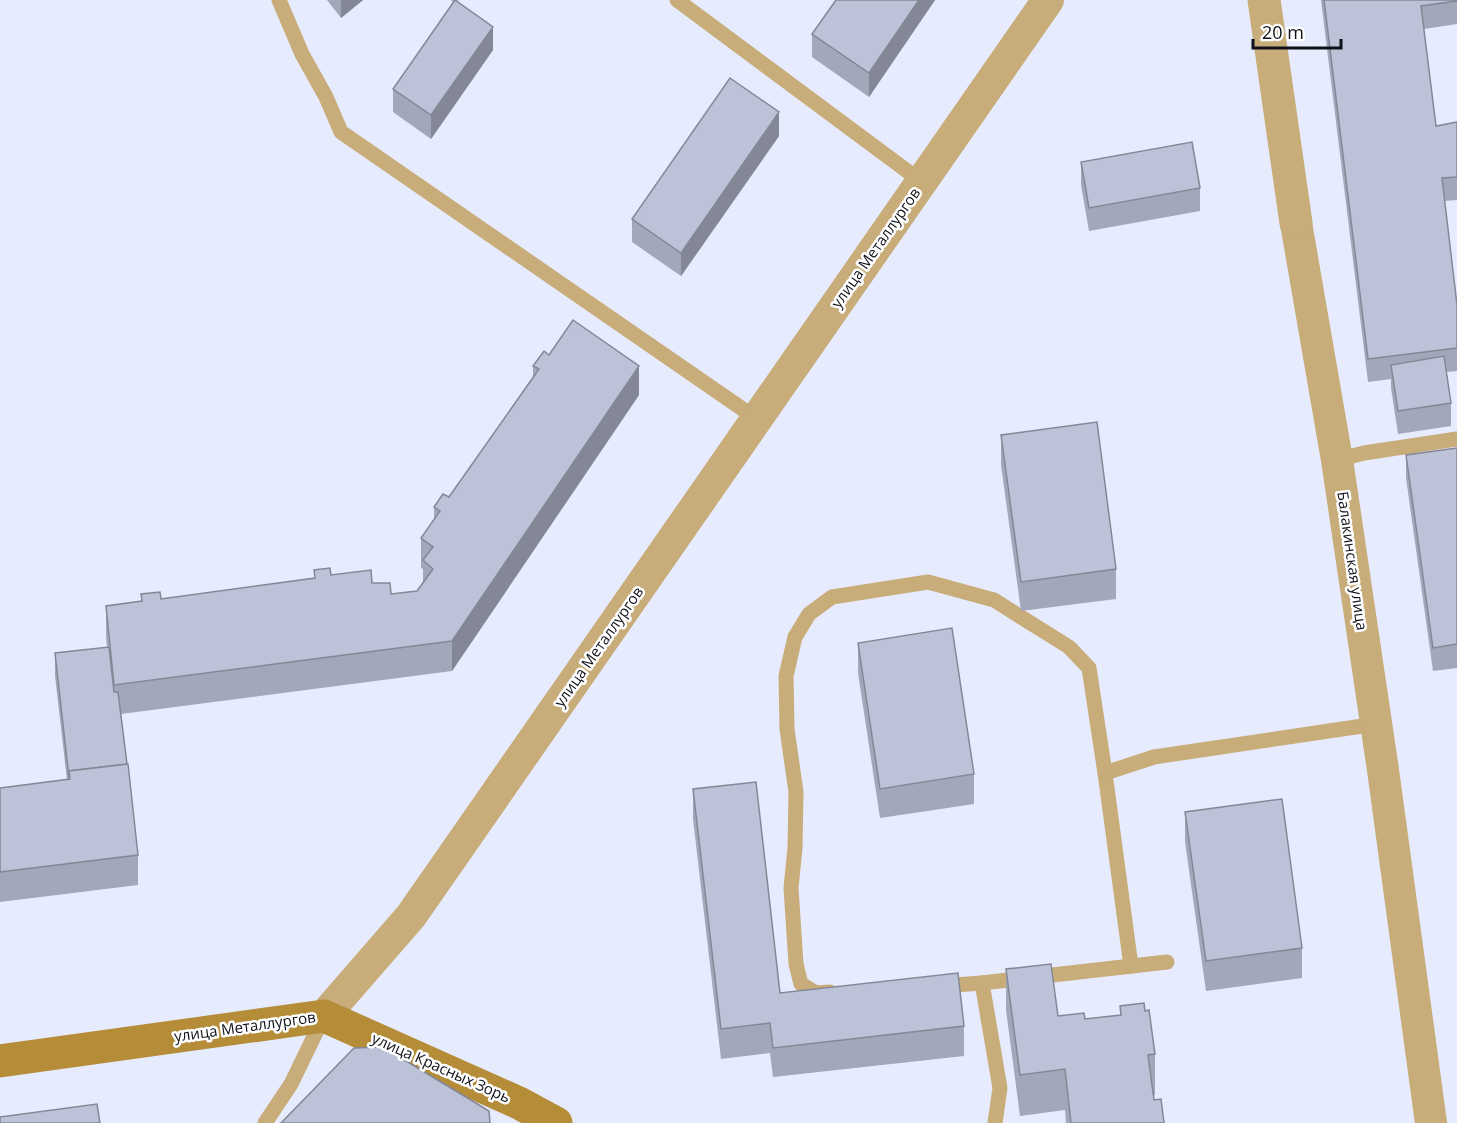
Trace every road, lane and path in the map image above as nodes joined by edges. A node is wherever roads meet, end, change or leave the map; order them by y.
1 (279, 0) edge
2 (677, 0) edge
3 (1048, 0) edge
4 (1264, 0) edge
5 (922, 182) junction
6 (1296, 223) joint
7 (757, 419) junction
8 (1457, 439) edge
9 (1337, 460) junction
10 (1376, 724) junction
11 (1105, 772) junction
12 (1167, 962) dead end
13 (1131, 966) junction
14 (982, 983) junction
15 (922, 987) edge
16 (840, 991) edge
17 (324, 1016) junction
18 (0, 1061) edge
19 (265, 1123) edge
20 (556, 1123) edge
21 (995, 1123) edge
22 (1431, 1123) edge

1 - 7 lane
2 - 5 lane
3 - 5 street, улица Металлургов
4 - 6 street, Балакинская улица
5 - 7 street, улица Металлургов
6 - 9 street, Балакинская улица
7 - 17 street, улица Металлургов
8 - 9 lane
9 - 10 street, Балакинская улица
10 - 11 lane
10 - 22 street, Балакинская улица
11 - 13 lane
11 - 16 lane
12 - 13 lane
13 - 14 lane
14 - 15 lane
14 - 21 lane
17 - 18 main road, улица Металлургов
17 - 19 lane
17 - 20 main road, улица Красных Зорь

